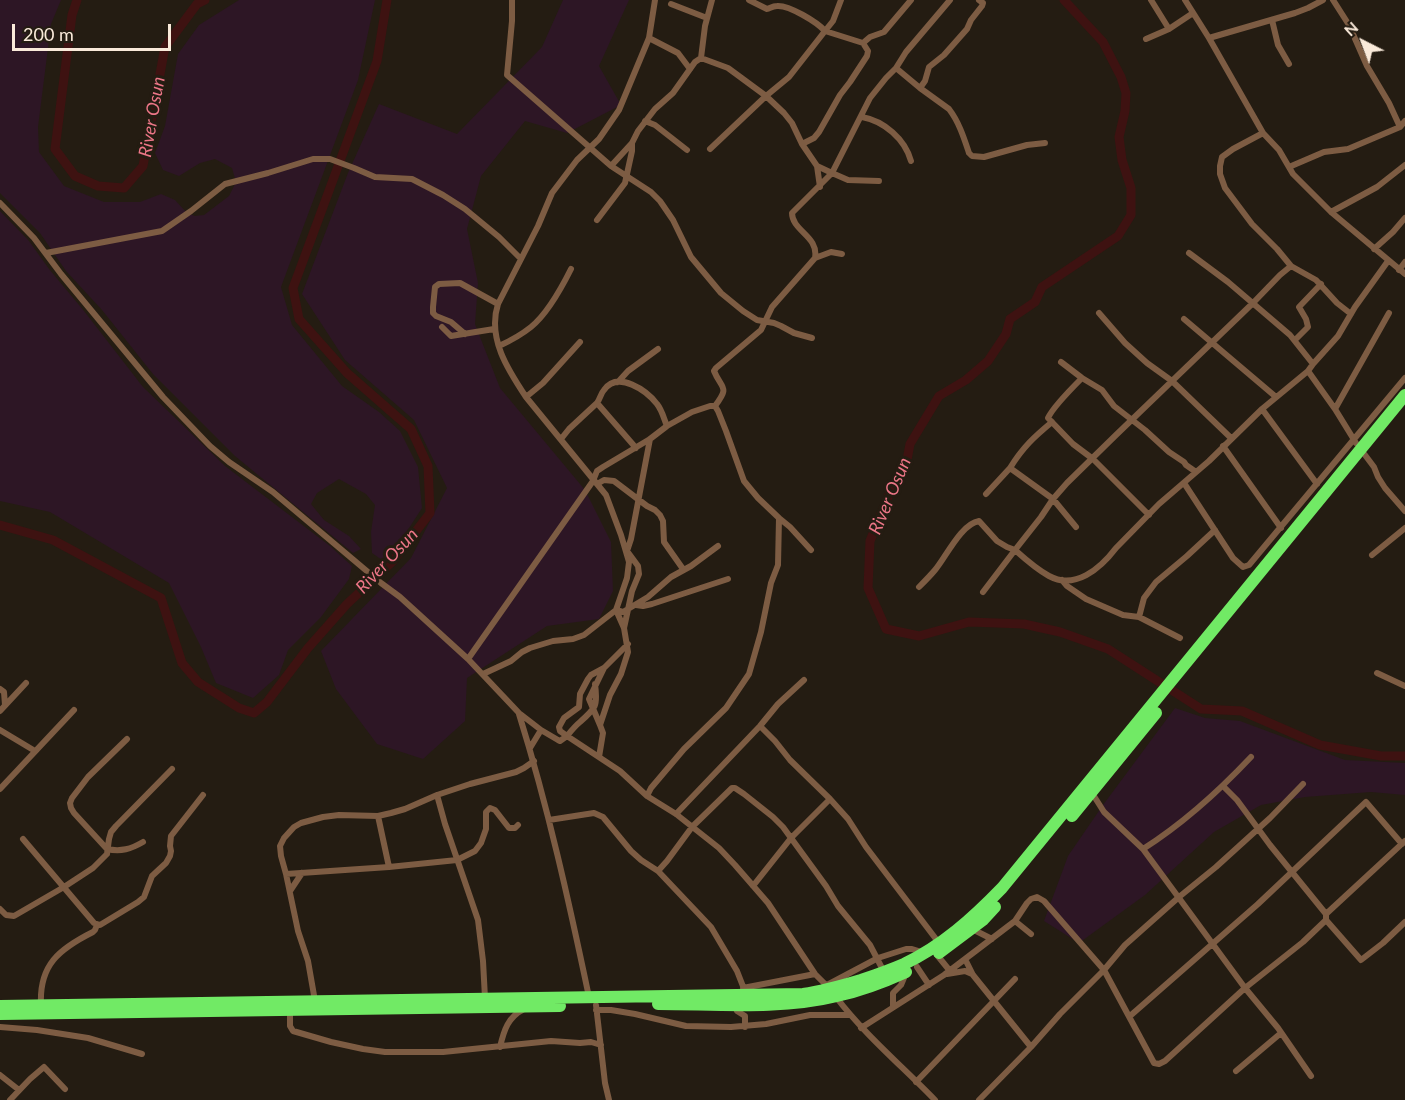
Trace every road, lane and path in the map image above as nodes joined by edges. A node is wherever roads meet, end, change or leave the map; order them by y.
1 (512, 0) edge
2 (655, 0) edge
3 (712, 0) edge
4 (749, 0) edge
5 (841, 0) edge
6 (910, 0) edge
7 (950, 0) edge
8 (979, 0) edge
9 (1151, 0) edge
10 (1185, 0) edge
11 (1323, 0) edge
12 (1333, 0) edge
13 (671, 4) dead end
14 (1193, 13) junction
15 (707, 18) junction
16 (1272, 20) junction
17 (1168, 29) junction
18 (825, 31) junction
19 (649, 38) junction
20 (1209, 38) junction
21 (1146, 39) dead end
22 (863, 43) junction
23 (701, 58) junction
24 (1289, 64) dead end
25 (896, 68) junction
26 (690, 69) junction
27 (920, 88) junction
28 (765, 96) junction
29 (862, 117) junction
30 (645, 121) junction
31 (1402, 124) edge
32 (1263, 133) junction
33 (632, 143) junction
34 (1045, 143) dead end
35 (802, 144) junction
36 (591, 147) junction
37 (710, 149) dead end
38 (687, 150) dead end
39 (911, 161) dead end
40 (611, 165) junction
41 (1405, 165) edge
42 (817, 166) junction
43 (1289, 167) junction
44 (832, 173) junction
45 (626, 175) junction
46 (879, 181) dead end
47 (820, 187) junction
48 (0, 202) edge
49 (1331, 212) junction
50 (1405, 218) edge
51 (597, 220) dead end
52 (1374, 249) junction
53 (46, 253) junction
54 (1190, 253) dead end
55 (842, 254) dead end
56 (520, 258) junction
57 (814, 258) junction
58 (1285, 260) junction
59 (1388, 261) junction
60 (1405, 262) edge
61 (1291, 266) junction
62 (571, 269) dead end
63 (1402, 272) edge
64 (1280, 275) junction
65 (1321, 284) junction
66 (1253, 303) junction
67 (498, 304) junction
68 (1099, 313) dead end
69 (1351, 314) junction
70 (1389, 314) dead end
71 (1184, 320) dead end
72 (765, 322) junction
73 (442, 327) dead end
74 (494, 329) junction
75 (465, 334) junction
76 (812, 338) dead end
77 (1295, 340) junction
78 (580, 342) dead end
79 (1211, 343) junction
80 (499, 346) junction
81 (658, 349) dead end
82 (1061, 362) dead end
83 (1313, 364) junction
84 (1308, 371) junction
85 (1082, 378) junction
86 (1405, 378) edge
87 (1172, 381) junction
88 (618, 382) junction
89 (1405, 395) edge
90 (526, 397) junction
91 (1276, 398) junction
92 (597, 403) junction
93 (715, 406) junction
94 (1405, 406) edge
95 (1262, 409) junction
96 (1335, 409) junction
97 (1132, 420) junction
98 (1052, 422) junction
99 (666, 426) junction
100 (568, 429) junction
101 (554, 431) junction
102 (1231, 438) junction
103 (561, 439) junction
104 (650, 439) junction
105 (1223, 446) junction
106 (636, 448) junction
107 (1360, 448) junction
108 (1093, 459) junction
109 (1010, 468) junction
110 (1196, 472) junction
111 (595, 482) junction
112 (1184, 483) junction
113 (1317, 484) junction
114 (986, 494) dead end
115 (1053, 499) junction
116 (639, 500) junction
117 (1405, 511) edge
118 (1149, 515) junction
119 (779, 518) junction
120 (1076, 527) dead end
121 (1281, 528) junction
122 (1405, 528) edge
123 (1215, 530) junction
124 (718, 546) dead end
125 (811, 550) dead end
126 (1015, 550) junction
127 (627, 551) junction
128 (1372, 555) dead end
129 (683, 569) junction
130 (728, 579) dead end
131 (1062, 580) junction
132 (919, 587) dead end
133 (632, 591) junction
134 (983, 592) dead end
135 (620, 598) junction
136 (632, 606) junction
137 (616, 610) junction
138 (1139, 617) junction
139 (624, 628) junction
140 (1180, 638) dead end
141 (628, 644) junction
142 (468, 659) junction
143 (604, 668) junction
144 (1377, 673) dead end
145 (483, 674) junction
146 (804, 680) dead end
147 (26, 683) dead end
148 (596, 684) junction
149 (1405, 686) edge
150 (0, 689) edge
151 (589, 699) junction
152 (579, 707) junction
153 (3, 708) edge
154 (74, 710) dead end
155 (593, 710) junction
156 (519, 713) junction
157 (600, 724) junction
158 (760, 726) junction
159 (1141, 726) junction
160 (0, 730) edge
161 (541, 730) junction
162 (567, 736) junction
163 (127, 739) dead end
164 (530, 748) junction
165 (35, 751) junction
166 (599, 757) junction
167 (1251, 757) dead end
168 (534, 761) junction
169 (172, 770) dead end
170 (1304, 784) dead end
171 (1223, 786) junction
172 (0, 789) edge
173 (1092, 793) junction
174 (203, 795) dead end
175 (437, 795) junction
176 (647, 796) junction
177 (830, 799) junction
178 (676, 814) junction
179 (378, 816) junction
180 (549, 820) junction
181 (518, 825) dead end
182 (692, 826) junction
183 (1258, 830) junction
184 (791, 838) junction
185 (22, 839) dead end
186 (143, 842) dead end
187 (1403, 842) edge
188 (107, 849) junction
189 (1143, 849) junction
190 (457, 860) junction
191 (389, 867) junction
192 (658, 871) junction
193 (1292, 872) junction
194 (302, 873) junction
195 (286, 874) junction
196 (753, 886) junction
197 (64, 887) junction
198 (290, 892) junction
199 (1179, 897) junction
200 (0, 909) edge
201 (1326, 917) junction
202 (1015, 921) junction
203 (1405, 922) edge
204 (97, 925) junction
205 (972, 929) junction
206 (1031, 934) dead end
207 (992, 939) junction
208 (1212, 944) junction
209 (934, 950) junction
210 (878, 958) junction
211 (965, 960) junction
212 (911, 969) junction
213 (950, 970) junction
214 (1104, 970) junction
215 (815, 974) junction
216 (944, 975) junction
217 (973, 975) junction
218 (886, 976) junction
219 (1015, 979) dead end
220 (929, 984) junction
221 (1245, 988) junction
222 (831, 990) junction
223 (744, 991) junction
224 (893, 993) junction
225 (485, 998) junction
226 (315, 1001) junction
227 (994, 1001) junction
228 (594, 1004) junction
229 (41, 1005) junction
230 (734, 1005) junction
231 (0, 1006) edge
232 (530, 1006) junction
233 (893, 1007) junction
234 (290, 1010) junction
235 (0, 1014) edge
236 (850, 1015) junction
237 (1130, 1016) junction
238 (0, 1027) edge
239 (745, 1027) junction
240 (861, 1028) junction
241 (1281, 1033) junction
242 (601, 1044) junction
243 (500, 1047) junction
244 (1031, 1047) junction
245 (142, 1054) dead end
246 (1236, 1071) dead end
247 (0, 1075) edge
248 (1311, 1076) dead end
249 (916, 1082) junction
250 (65, 1089) dead end
251 (19, 1090) junction
252 (934, 1099) edge
253 (10, 1100) edge
254 (609, 1100) edge
255 (979, 1100) edge

1 - 36 street
2 - 19 street
3 - 15 street
4 - 18 street
5 - 18 street
6 - 22 street
7 - 25 street
8 - 27 street
9 - 17 street
10 - 14 street
11 - 16 street
12 - 31 street
13 - 15 street
14 - 17 street
14 - 20 street
15 - 23 street
16 - 20 street
16 - 24 street
17 - 21 street
18 - 22 street
18 - 28 street
19 - 26 street
19 - 36 street
20 - 32 street
22 - 35 street
23 - 26 street
23 - 28 street
25 - 27 street
25 - 29 street
26 - 30 street
27 - 34 street
28 - 35 street
28 - 37 street
29 - 39 street
29 - 44 street
30 - 33 street
30 - 38 street
31 - 43 street
32 - 43 street
32 - 58 street
33 - 40 street
33 - 45 street
35 - 42 street
36 - 40 street
36 - 56 street
40 - 45 street
41 - 49 street
42 - 44 street
42 - 47 street
43 - 49 street
44 - 46 street
44 - 47 street
45 - 51 street
45 - 72 street
47 - 57 street
48 - 53 street
49 - 52 street
50 - 52 street
52 - 59 street
53 - 56 street
53 - 142 street
54 - 66 street
55 - 57 street
56 - 67 street
57 - 72 street
58 - 61 street
58 - 64 street
59 - 63 street
59 - 69 street
60 - 63 street
61 - 64 street
61 - 65 street
62 - 80 street
64 - 66 street
65 - 69 street
65 - 77 street
66 - 77 street
66 - 79 street
67 - 74 street
67 - 75 street
68 - 87 street
69 - 83 street
70 - 96 street
71 - 79 street
72 - 76 street
72 - 93 street
73 - 75 street
74 - 75 street
74 - 80 street
77 - 83 street
78 - 90 street
79 - 87 street
79 - 91 street
80 - 90 street
81 - 88 street
82 - 85 street
83 - 84 street
84 - 91 street
84 - 96 street
85 - 97 street
85 - 98 street
86 - 107 street
87 - 97 street
87 - 102 street
88 - 92 street
88 - 99 street
89 - 107 highway
90 - 101 street
91 - 95 street
92 - 100 street
92 - 106 street
93 - 99 street
93 - 119 street
94 - 107 highway
95 - 102 street
95 - 113 street
96 - 107 street
97 - 108 street
97 - 110 street
98 - 108 street
98 - 109 street
99 - 104 street
100 - 101 street
100 - 103 street
101 - 103 street
102 - 105 street
103 - 111 street
104 - 106 street
104 - 116 street
105 - 110 street
105 - 121 street
106 - 111 street
107 - 113 street
107 - 117 street
107 - 159 highway
108 - 115 street
108 - 118 street
109 - 114 street
109 - 115 street
110 - 112 street
111 - 116 street
111 - 127 street
111 - 142 street
112 - 118 street
112 - 123 street
113 - 121 street
115 - 120 street
115 - 126 street
116 - 127 street
116 - 129 street
118 - 131 street
119 - 125 street
119 - 176 street
121 - 123 street
122 - 128 street
123 - 138 street
124 - 129 street
126 - 131 street
126 - 132 street
126 - 134 street
127 - 133 street
127 - 135 street
129 - 136 street
130 - 136 street
131 - 138 street
133 - 135 street
133 - 136 street
135 - 137 street
136 - 137 street
136 - 139 street
137 - 139 street
137 - 145 street
138 - 140 street
139 - 141 street
141 - 143 street
141 - 157 street
142 - 145 street
143 - 148 street
143 - 152 street
144 - 149 street
145 - 156 street
146 - 158 street
147 - 153 street
148 - 151 street
148 - 155 street
150 - 153 street
151 - 152 street
151 - 155 street
152 - 162 street
154 - 165 street
155 - 157 street
155 - 162 street
156 - 161 street
156 - 164 street
157 - 166 street
158 - 177 street
158 - 178 street
159 - 173 highway
159 - 209 highway
160 - 165 street
161 - 162 street
161 - 164 street
162 - 166 street
163 - 188 street
164 - 168 street
165 - 172 street
166 - 176 street
167 - 171 street
168 - 175 street
168 - 180 street
169 - 188 street
170 - 183 street
171 - 183 street
171 - 189 street
173 - 189 street
173 - 205 highway
174 - 204 street
175 - 179 street
175 - 190 street
176 - 178 street
177 - 184 street
177 - 209 street
178 - 182 street
179 - 191 street
179 - 195 street
180 - 192 street
180 - 228 street
181 - 190 street
182 - 184 street
182 - 192 street
182 - 196 street
183 - 193 street
183 - 199 street
184 - 196 street
184 - 210 street
185 - 197 street
186 - 188 street
187 - 193 street
187 - 201 street
188 - 197 street
189 - 199 street
190 - 191 street
190 - 225 street
191 - 194 street
192 - 223 street
193 - 201 street
193 - 208 street
194 - 195 street
194 - 198 street
195 - 198 street
196 - 215 street
197 - 200 street
197 - 204 street
198 - 226 street
199 - 208 street
199 - 214 street
201 - 203 street
201 - 221 street
202 - 206 street
202 - 207 street
202 - 214 street
204 - 229 street
205 - 207 street
205 - 209 highway
207 - 211 street
208 - 221 street
208 - 237 street
209 - 210 street
209 - 212 highway
209 - 213 street
209 - 218 highway
210 - 218 street
210 - 222 street
211 - 213 street
211 - 217 street
212 - 218 highway
212 - 220 street
212 - 224 street
213 - 216 street
214 - 237 street
214 - 244 street
215 - 222 street
215 - 223 street
216 - 217 street
216 - 220 street
217 - 227 street
218 - 222 highway
218 - 224 street
219 - 227 street
220 - 233 street
221 - 237 street
221 - 241 street
222 - 223 highway
222 - 230 highway
222 - 236 street
223 - 228 highway
224 - 233 street
225 - 226 highway
225 - 228 highway
226 - 229 highway
227 - 244 street
227 - 249 street
228 - 230 highway
228 - 232 highway
228 - 239 street
228 - 242 street
229 - 231 highway
230 - 239 street
232 - 234 highway
232 - 243 street
233 - 240 street
234 - 235 highway
234 - 243 street
236 - 239 street
236 - 240 street
238 - 245 street
240 - 249 street
241 - 246 street
241 - 248 street
242 - 243 street
242 - 254 street
244 - 255 street
247 - 251 street
249 - 252 street
250 - 251 street
251 - 253 street

